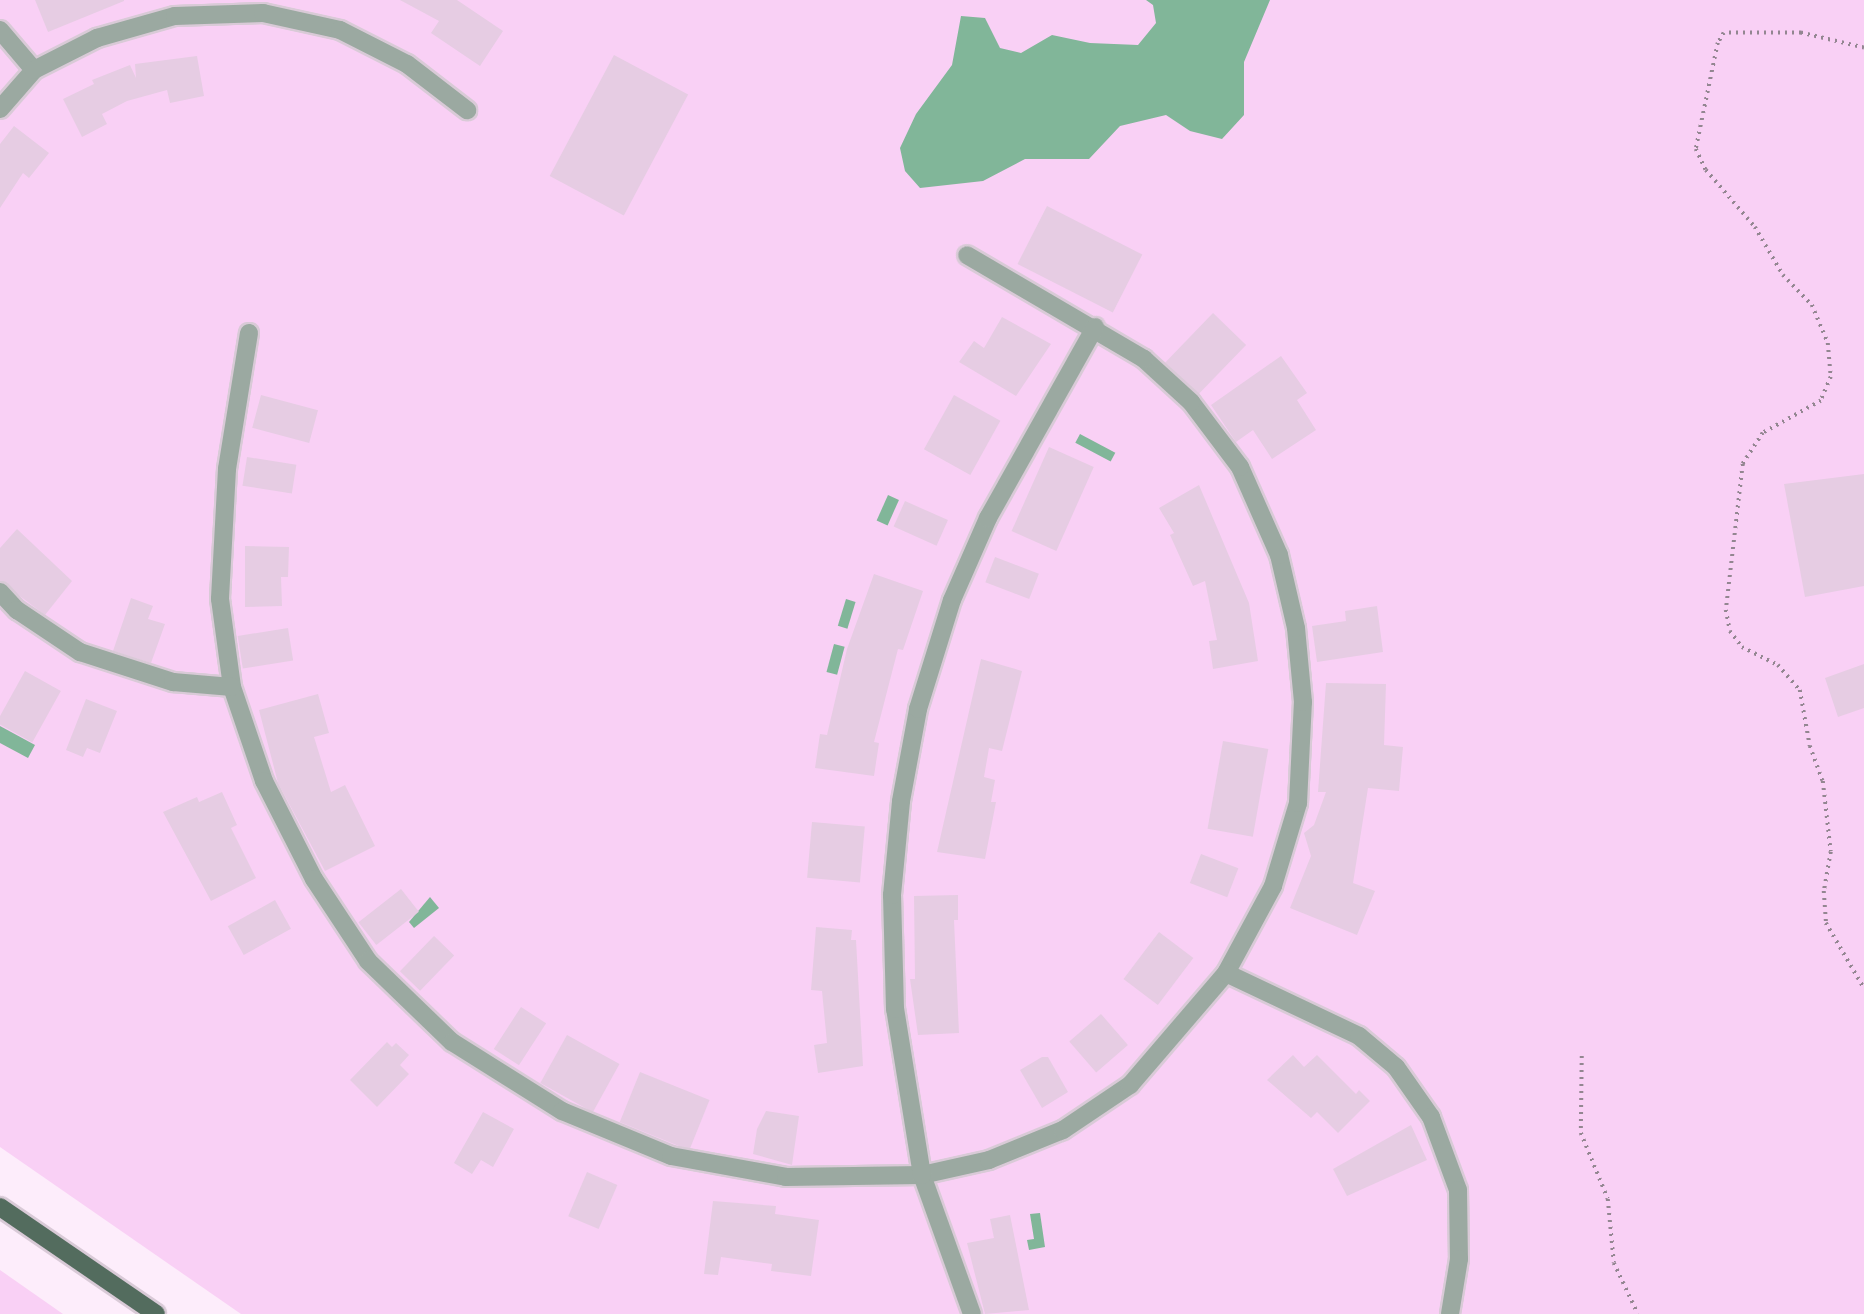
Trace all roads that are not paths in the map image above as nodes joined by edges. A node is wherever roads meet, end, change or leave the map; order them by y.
1 (0, 30) edge
2 (34, 70) junction
3 (0, 108) edge
4 (467, 110) dead end
5 (967, 255) dead end
6 (1095, 327) junction
7 (249, 333) dead end
8 (0, 592) edge
9 (232, 687) junction
10 (1226, 973) junction
11 (922, 1175) junction
12 (0, 1207) edge
13 (156, 1314) edge
14 (972, 1314) edge
15 (1450, 1314) edge

1 - 2 street
2 - 3 street
2 - 4 street
5 - 6 street
6 - 10 street
6 - 11 street
7 - 9 street
8 - 9 street
9 - 11 street
10 - 11 street
10 - 15 street
11 - 14 street
12 - 13 main road

